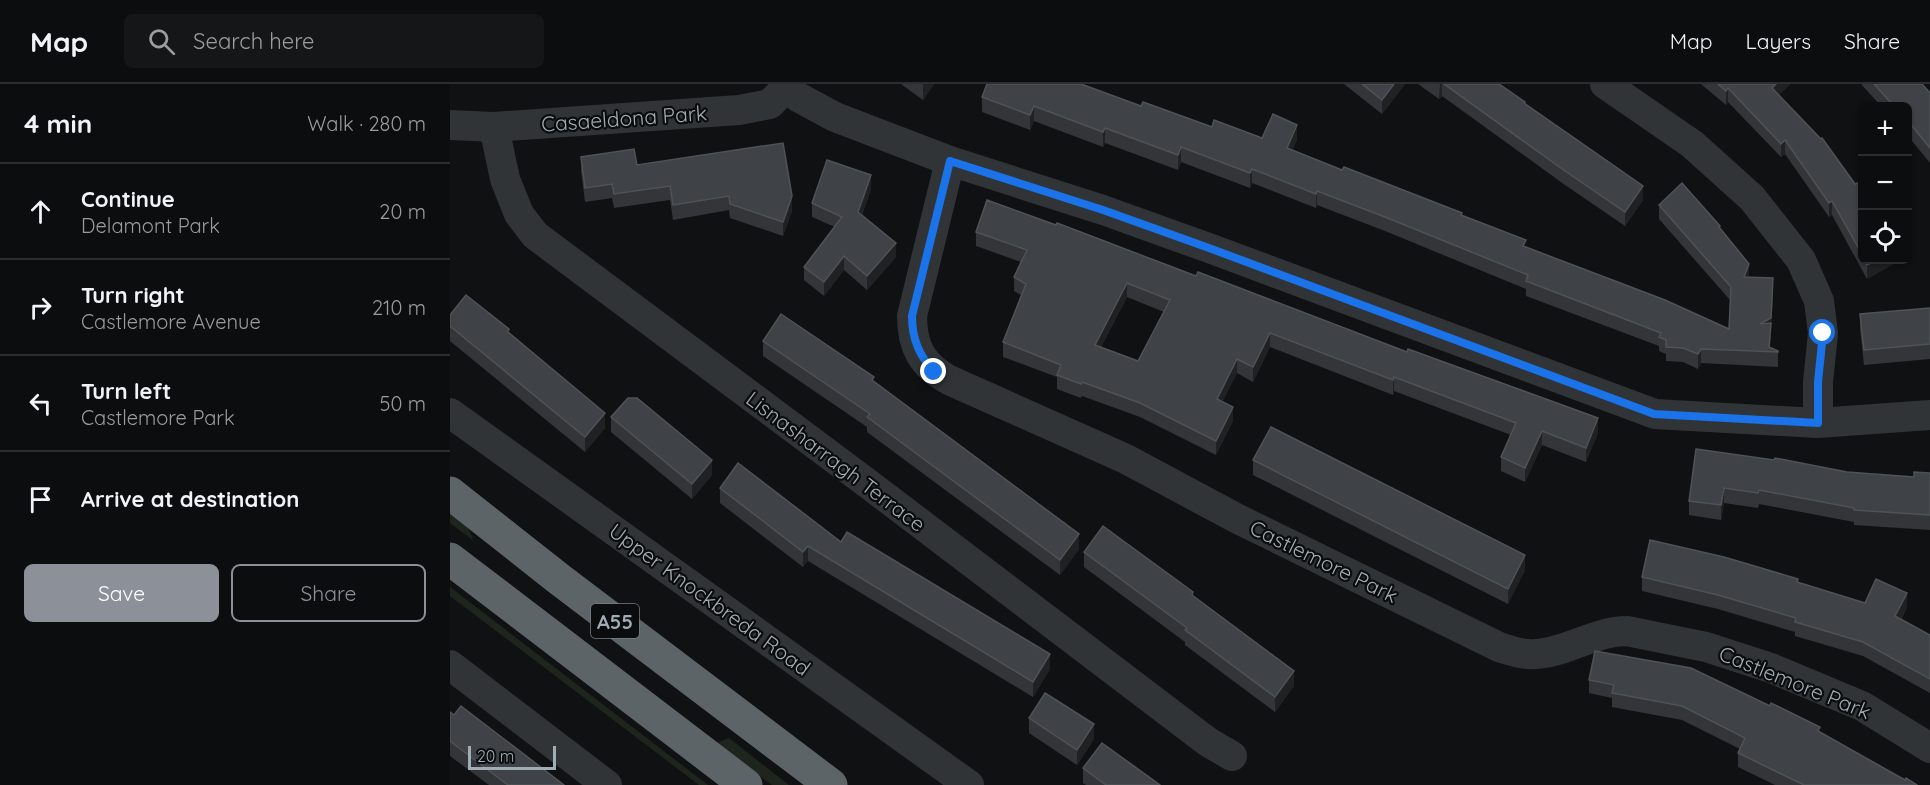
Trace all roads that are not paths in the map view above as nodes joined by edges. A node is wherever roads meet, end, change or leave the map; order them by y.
1 (1605, 84) edge
2 (788, 85) edge
3 (450, 125) edge
4 (494, 127) junction
5 (950, 161) junction
6 (450, 413) edge
7 (1930, 415) edge
8 (1818, 423) junction
9 (450, 493) edge
10 (450, 559) edge
11 (450, 665) edge
12 (1930, 748) edge
13 (1232, 756) dead end
14 (607, 785) edge
15 (746, 785) edge
16 (831, 785) edge
17 (969, 785) edge

1 - 8 street
2 - 4 street, Casaeldona Park
2 - 5 street
3 - 4 street, Casaeldona Park
4 - 13 street, Lisnasharragh Terrace
5 - 8 street
5 - 12 street, Castlemore Park
6 - 17 street, Upper Knockbreda Road
7 - 8 street
9 - 16 highway, A55
10 - 15 highway, A55
11 - 14 street

